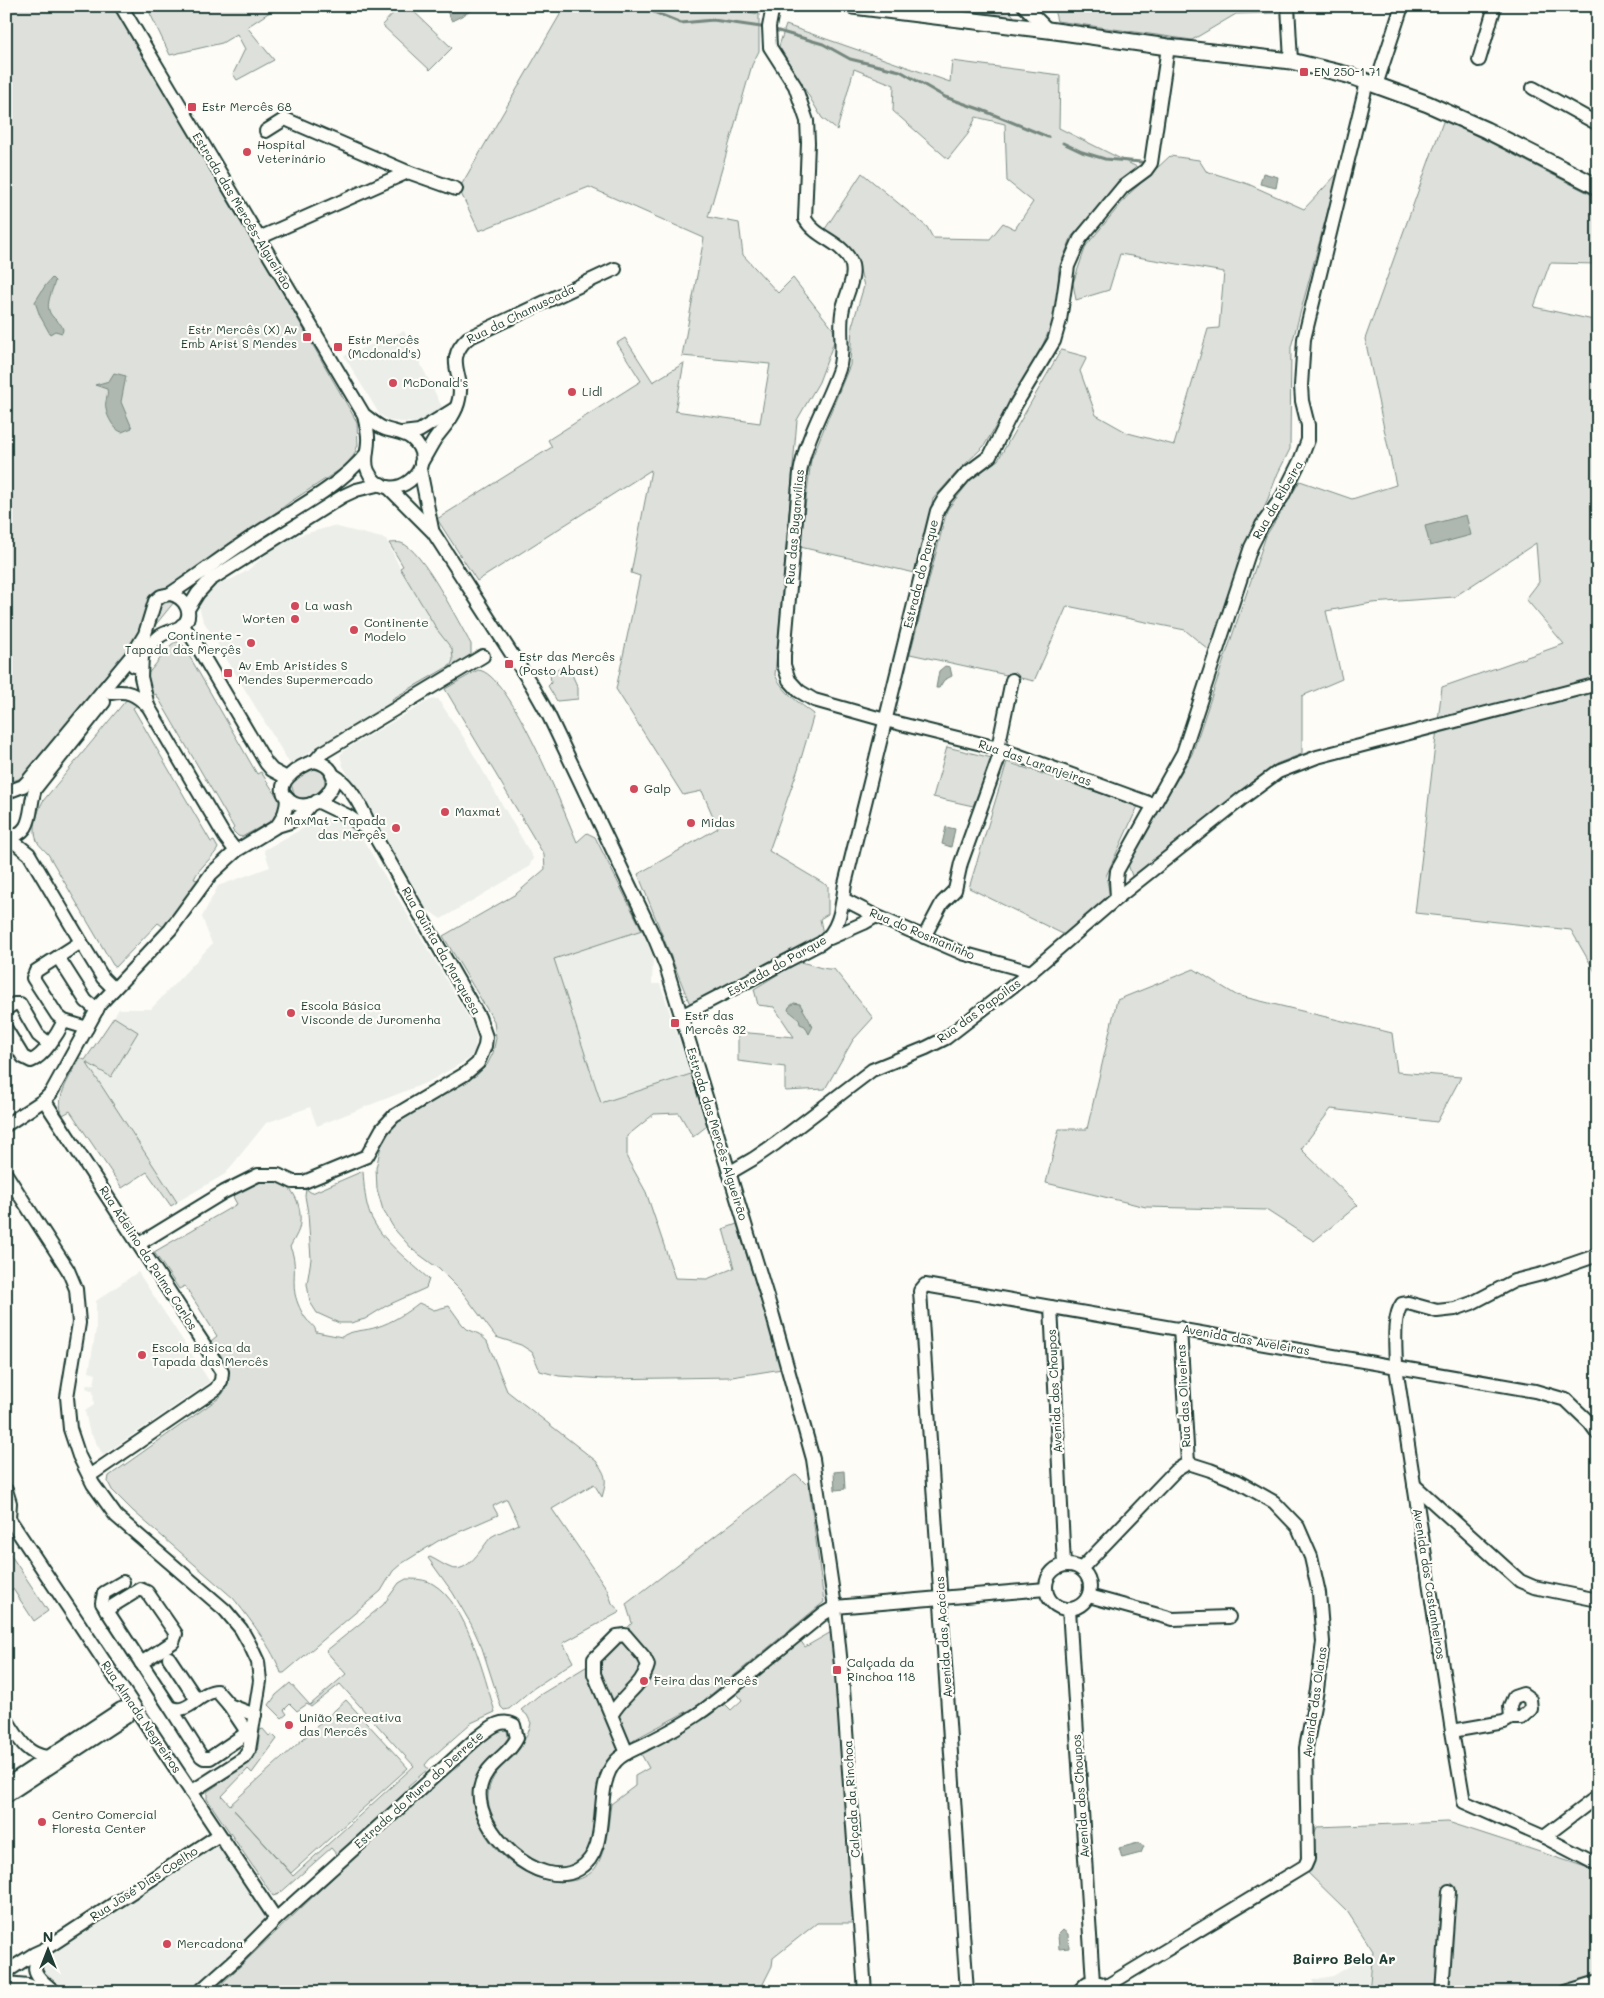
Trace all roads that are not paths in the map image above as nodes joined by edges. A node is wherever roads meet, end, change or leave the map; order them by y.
1 (121, 6) edge
2 (773, 6) edge
3 (853, 6) edge
4 (1024, 6) edge
5 (1288, 6) edge
6 (1402, 6) edge
7 (1496, 6) edge
8 (1048, 30) junction
9 (1168, 48) junction
10 (1479, 60) dead end
11 (1291, 61) junction
12 (1372, 84) junction
13 (1533, 88) dead end
14 (1598, 124) edge
15 (266, 131) dead end
16 (408, 172) junction
17 (1598, 188) edge
18 (456, 189) dead end
19 (259, 238) junction
20 (615, 269) dead end
21 (456, 408) junction
22 (364, 415) junction
23 (398, 432) junction
24 (367, 452) junction
25 (420, 466) junction
26 (385, 486) junction
27 (433, 532) junction
28 (170, 594) junction
29 (188, 609) junction
30 (152, 615) junction
31 (182, 625) junction
32 (170, 630) junction
33 (142, 656) junction
34 (483, 656) dead end
35 (1012, 680) dead end
36 (1598, 684) edge
37 (111, 693) junction
38 (148, 706) junction
39 (885, 720) junction
40 (341, 743) junction
41 (1000, 749) junction
42 (315, 762) junction
43 (331, 772) junction
44 (287, 778) junction
45 (8, 792) edge
46 (287, 797) junction
47 (314, 803) junction
48 (1154, 805) junction
49 (29, 817) junction
50 (277, 826) junction
51 (372, 833) junction
52 (7, 837) edge
53 (236, 851) junction
54 (29, 854) junction
55 (1117, 898) junction
56 (843, 899) junction
57 (876, 916) junction
58 (924, 937) junction
59 (830, 938) junction
60 (81, 942) junction
61 (58, 957) junction
62 (1031, 972) junction
63 (114, 989) junction
64 (6, 1009) edge
65 (96, 1010) junction
66 (681, 1016) junction
67 (64, 1020) junction
68 (87, 1028) junction
69 (6, 1029) edge
70 (49, 1044) junction
71 (44, 1100) junction
72 (6, 1125) edge
73 (729, 1173) junction
74 (6, 1174) edge
75 (139, 1244) junction
76 (1598, 1255) edge
77 (925, 1285) joint
78 (1051, 1307) junction
79 (1180, 1328) junction
80 (1396, 1367) junction
81 (1598, 1434) edge
82 (1188, 1463) junction
83 (88, 1476) junction
84 (1414, 1485) junction
85 (6, 1490) edge
86 (8, 1516) edge
87 (1064, 1565) junction
88 (1081, 1569) junction
89 (124, 1582) dead end
90 (1046, 1589) junction
91 (1089, 1596) junction
92 (941, 1599) junction
93 (1598, 1600) edge
94 (835, 1608) junction
95 (1069, 1609) junction
96 (106, 1610) junction
97 (1229, 1617) dead end
98 (169, 1658) dead end
99 (141, 1663) junction
100 (197, 1700) junction
101 (133, 1705) junction
102 (229, 1705) junction
103 (170, 1707) junction
104 (612, 1714) junction
105 (254, 1715) junction
106 (1511, 1718) dead end
107 (6, 1719) edge
108 (1452, 1731) junction
109 (627, 1753) junction
110 (50, 1761) junction
111 (6, 1785) edge
112 (191, 1792) junction
113 (6, 1796) edge
114 (1598, 1796) edge
115 (219, 1834) junction
116 (1544, 1838) junction
117 (1598, 1865) edge
118 (1449, 1891) dead end
119 (276, 1919) junction
120 (45, 1949) junction
121 (6, 1972) edge
122 (1093, 1982) junction
123 (1598, 1982) edge
124 (6, 1983) edge
125 (1107, 1989) edge
126 (45, 1992) edge
127 (55, 1992) edge
128 (199, 1992) edge
129 (865, 1992) edge
130 (968, 1992) edge
131 (1078, 1992) edge
132 (1442, 1992) edge
133 (1565, 1992) edge

1 - 19 street, Estrada das Mercês-Algueirão
2 - 39 street, Rua das Buganvílias
3 - 8 main road
4 - 8 street
5 - 11 street
6 - 12 street, Rua da Ribeira
7 - 10 street
8 - 9 main road
9 - 11 main road
9 - 39 street, Estrada do Parque
11 - 12 main road
12 - 17 main road
12 - 48 street, Rua da Ribeira
13 - 14 street
15 - 16 street
16 - 18 street
16 - 19 street
19 - 22 street, Estrada das Mercês-Algueirão
20 - 21 street, Rua da Chamuscada
21 - 23 street
21 - 25 street, Rua da Chamuscada
22 - 23 street, Estrada das Mercês-Algueirão
22 - 24 street, Estrada das Mercês-Algueirão
23 - 24 street
23 - 25 street, Estrada das Mercês-Algueirão
24 - 26 street, Estrada das Mercês-Algueirão
24 - 28 street
25 - 26 street
25 - 27 street, Estrada das Mercês-Algueirão
26 - 27 street, Estrada das Mercês-Algueirão
26 - 29 street
27 - 66 street, Estrada das Mercês-Algueirão
28 - 29 street
28 - 30 street
29 - 31 street
30 - 32 street
30 - 45 street
31 - 32 street
31 - 44 street
32 - 33 street
33 - 37 street
33 - 38 street
34 - 40 street
35 - 41 street
36 - 55 street, Rua das Papoilas
37 - 38 street
37 - 49 street
38 - 53 street
39 - 41 street, Rua das Laranjeiras
39 - 56 street, Estrada do Parque
40 - 42 street
40 - 43 street
41 - 48 street, Rua das Laranjeiras
41 - 58 street
42 - 43 street
42 - 44 street
43 - 47 street
43 - 51 street, Rua Quinta da Marquesa
44 - 46 street
45 - 49 street
46 - 47 street
46 - 50 street
47 - 50 street
47 - 51 street, Rua Quinta da Marquesa
48 - 55 street, Rua da Ribeira
49 - 52 street
49 - 54 street
50 - 53 street
51 - 75 street, Rua Quinta da Marquesa
52 - 54 street
53 - 63 street
54 - 60 street
55 - 62 street, Rua das Papoilas
56 - 57 street, Rua do Rosmaninho
56 - 59 street, Estrada do Parque
57 - 58 street, Rua do Rosmaninho
57 - 59 street
58 - 62 street, Rua do Rosmaninho
59 - 66 street, Estrada do Parque
60 - 61 street
60 - 63 street
61 - 65 street
61 - 67 street
62 - 73 street, Rua das Papoilas
63 - 65 street
64 - 70 street
65 - 68 street
66 - 73 street, Estrada das Mercês-Algueirão
67 - 68 street
67 - 70 street
68 - 71 street
69 - 70 street
71 - 72 street
71 - 75 street, Rua Adelino da Palma Carlos
73 - 94 street, Estrada das Mercês-Algueirão
74 - 83 street
75 - 83 street, Rua Adelino da Palma Carlos
76 - 80 street, Avenida dos Castanheiros
77 - 78 street, Avenida das Aveleiras
77 - 92 street, Avenida das Acácias
78 - 79 street, Avenida das Aveleiras
78 - 87 street, Avenida dos Choupos
79 - 80 street, Avenida das Aveleiras
79 - 82 street, Rua das Oliveiras
80 - 81 street, Avenida das Aveleiras
80 - 84 street, Avenida dos Castanheiros
82 - 88 street
82 - 125 street, Avenida das Olaias
83 - 105 street
84 - 93 street
84 - 108 street, Avenida dos Castanheiros
85 - 86 street
86 - 101 street, Rua Almada Negreiros
87 - 88 street
87 - 90 street
88 - 91 street
89 - 96 street
90 - 92 street
90 - 95 street
91 - 95 street
91 - 97 street
92 - 94 street
92 - 130 street, Avenida das Acácias
94 - 109 street, Estrada do Muro do Derrete
94 - 129 street, Calçada da Rinchoa
95 - 122 street, Avenida dos Choupos
96 - 99 street
96 - 99 street
98 - 100 street
99 - 103 street
100 - 102 street
100 - 103 street
101 - 110 street
101 - 112 street, Rua Almada Negreiros
102 - 103 street
102 - 105 street
104 - 104 street
104 - 109 street
105 - 112 street
106 - 108 street
107 - 110 street
108 - 116 street, Avenida dos Castanheiros
109 - 119 street, Estrada do Muro do Derrete
110 - 111 street
110 - 113 street
112 - 115 street, Rua Almada Negreiros
114 - 116 street
115 - 119 street, Rua Almada Negreiros
115 - 120 street, Rua José Dias Coelho
116 - 117 street
118 - 132 street
119 - 128 street
120 - 121 street, Rua José Dias Coelho
120 - 127 street
122 - 125 street
122 - 131 street
123 - 133 street
124 - 126 street

